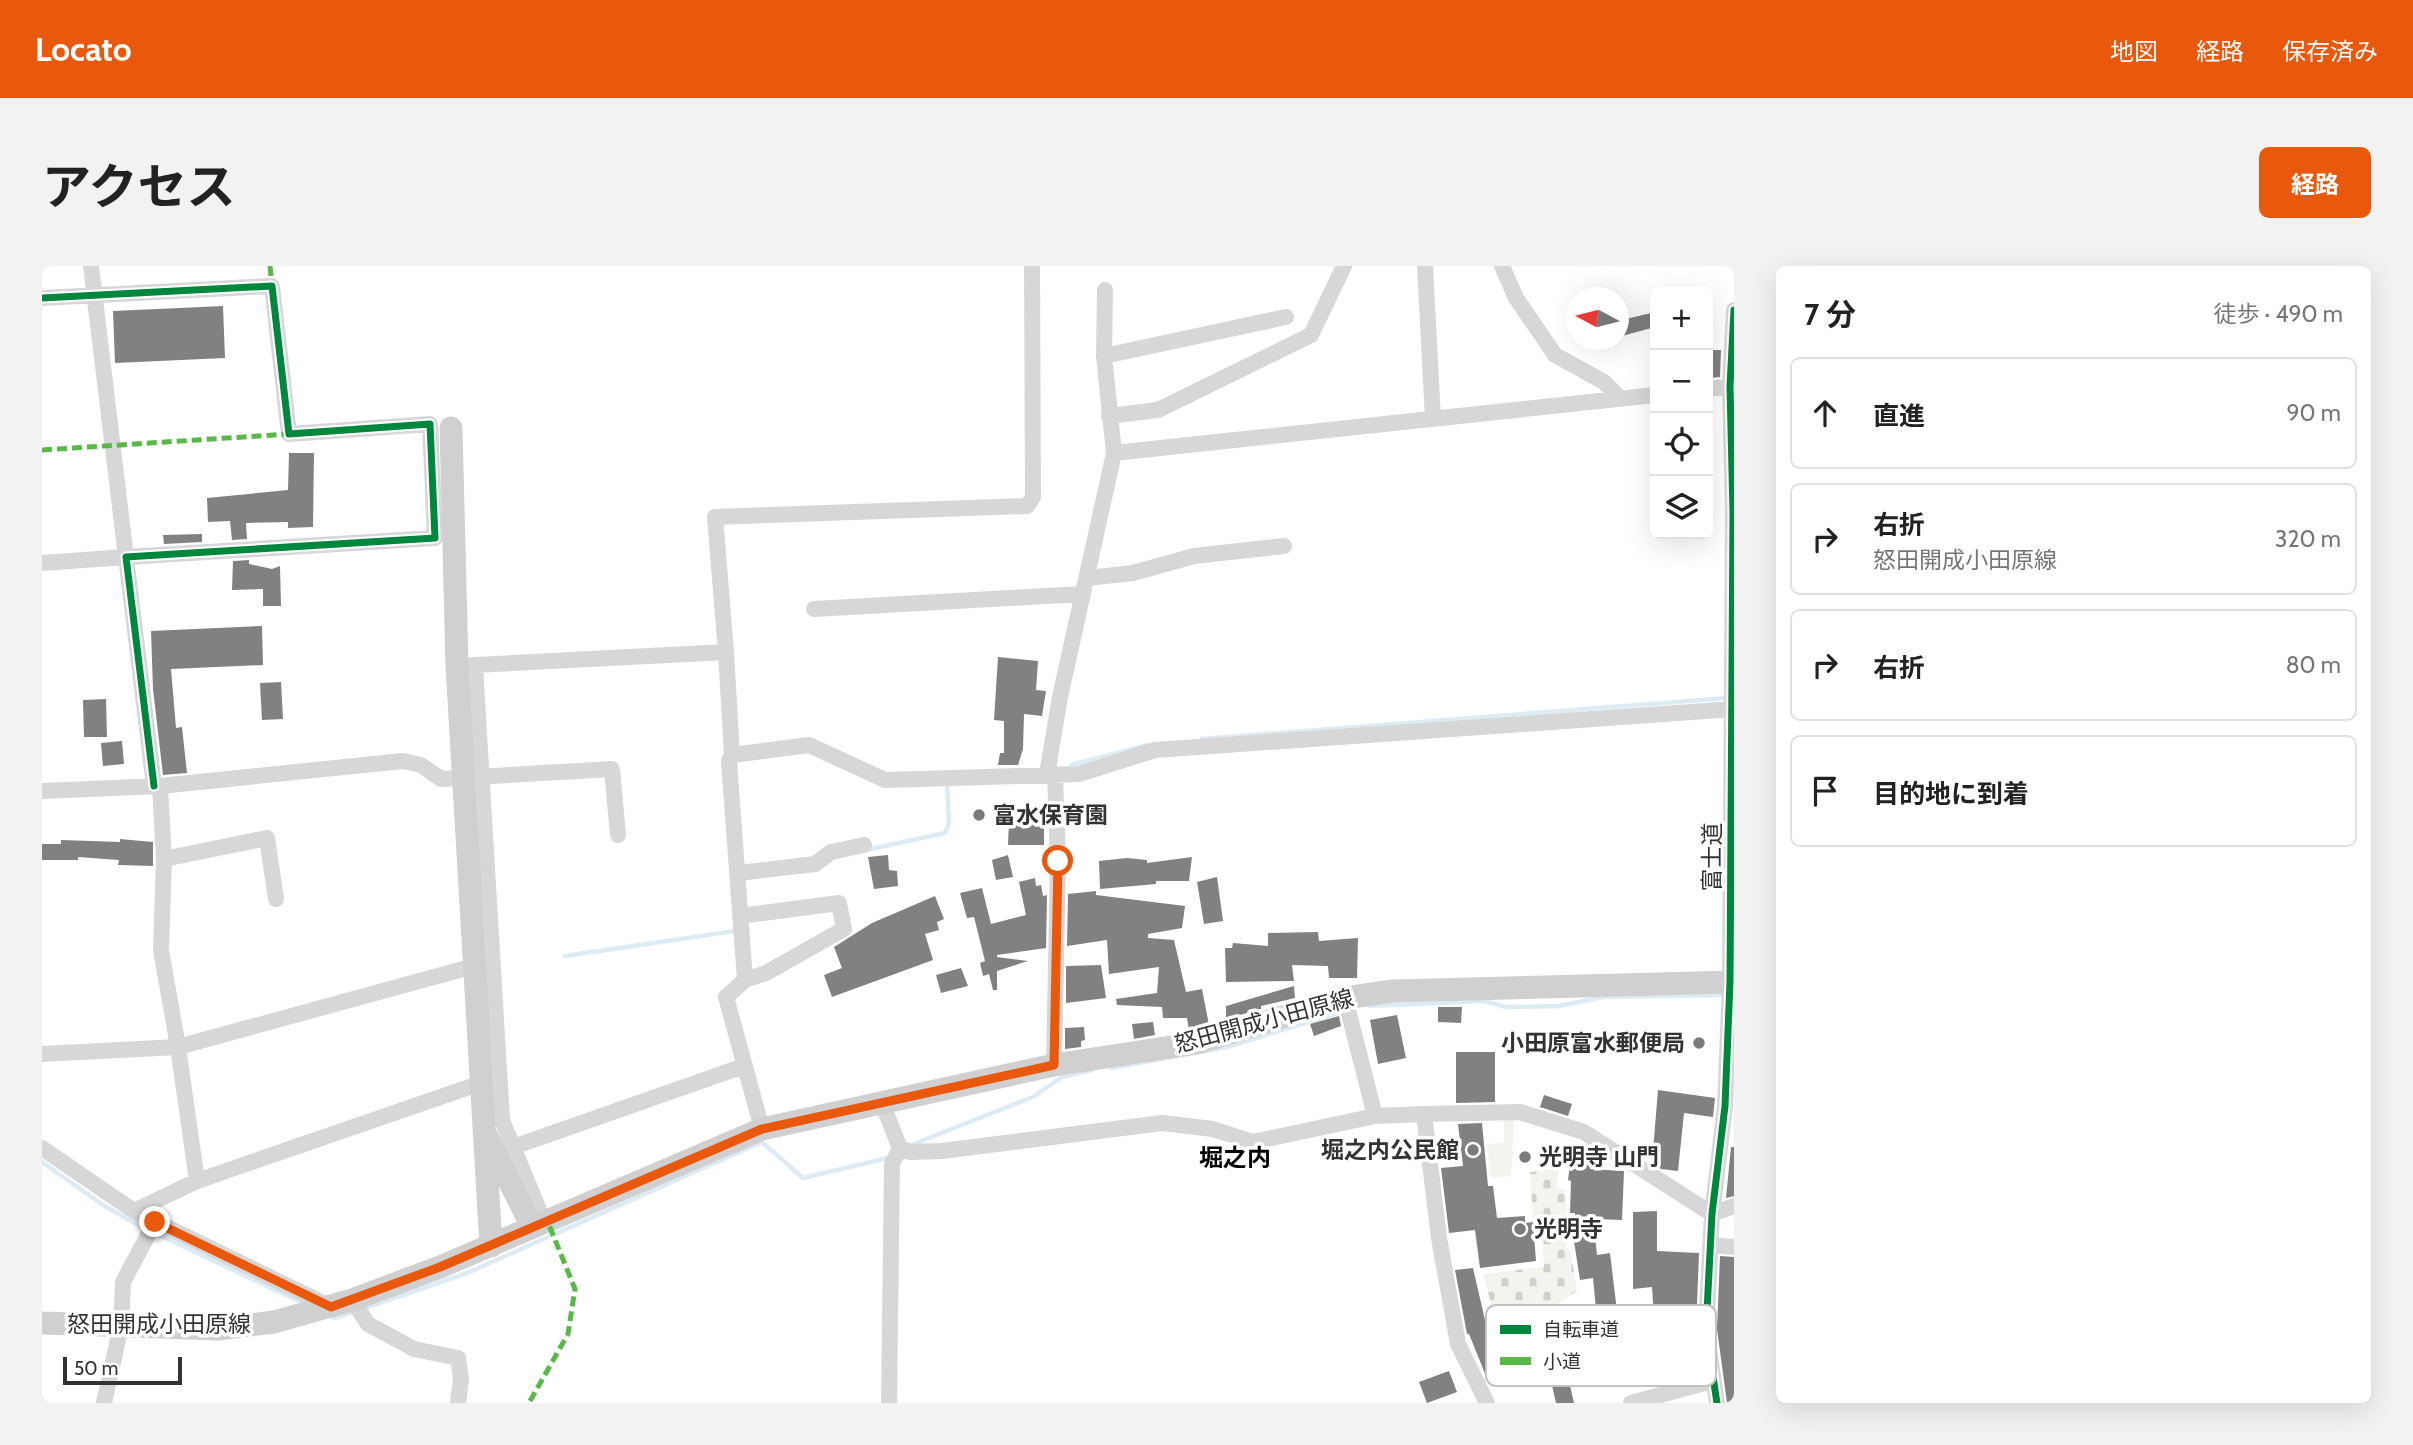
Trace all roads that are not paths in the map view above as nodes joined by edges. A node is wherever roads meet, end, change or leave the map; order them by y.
1 (92, 266) edge
2 (1032, 266) edge
3 (1344, 266) edge
4 (1425, 266) edge
5 (1502, 266) edge
6 (1105, 290) dead end
7 (96, 295) junction
8 (42, 298) edge
9 (1734, 310) edge
10 (1286, 317) dead end
11 (1104, 356) junction
12 (1732, 386) edge
13 (1713, 388) edge
14 (1650, 396) edge
15 (1622, 399) junction
16 (1109, 416) junction
17 (1433, 419) junction
18 (451, 428) dead end
19 (1114, 453) junction
20 (1284, 547) dead end
21 (126, 557) junction
22 (42, 563) edge
23 (1085, 586) junction
24 (814, 609) dead end
25 (726, 652) junction
26 (466, 666) junction
27 (1733, 704) edge
28 (732, 755) junction
29 (1051, 774) junction
30 (472, 778) junction
31 (157, 786) junction
32 (42, 790) edge
33 (618, 835) dead end
34 (864, 845) dead end
35 (164, 859) junction
36 (739, 873) junction
37 (276, 899) dead end
38 (740, 916) junction
39 (474, 966) junction
40 (745, 980) junction
41 (1731, 988) edge
42 (1346, 999) junction
43 (178, 1047) junction
44 (42, 1054) edge
45 (1054, 1065) junction
46 (744, 1066) junction
47 (481, 1083) junction
48 (882, 1103) junction
49 (1424, 1114) junction
50 (1375, 1116) junction
51 (483, 1129) junction
52 (762, 1129) junction
53 (513, 1147) junction
54 (42, 1148) edge
55 (900, 1148) junction
56 (197, 1181) junction
57 (1734, 1206) edge
58 (134, 1210) junction
59 (1712, 1214) junction
60 (155, 1222) junction
61 (538, 1224) junction
62 (1710, 1245) junction
63 (491, 1246) junction
64 (1734, 1247) edge
65 (341, 1304) junction
66 (1707, 1305) edge
67 (42, 1323) edge
68 (121, 1326) junction
69 (1694, 1386) edge
70 (104, 1403) edge
71 (458, 1403) edge
72 (889, 1403) edge
73 (1487, 1403) edge
74 (1631, 1403) edge

1 - 7 street
2 - 25 street
3 - 16 street
4 - 17 street
5 - 15 street
6 - 11 street
7 - 8 street
7 - 21 street
7 - 21 street
9 - 12 street, 富士道
10 - 11 street
11 - 16 street
12 - 13 street
12 - 27 street, 富士道
14 - 15 street
15 - 17 street
16 - 19 street
17 - 19 street
18 - 26 main road
19 - 23 street
20 - 23 street
21 - 22 street
21 - 31 street
23 - 24 street
23 - 29 street
25 - 26 street
25 - 28 street
26 - 30 main road
27 - 29 street
27 - 41 street, 富士道
28 - 29 street
28 - 36 street
29 - 45 street
30 - 31 street
30 - 33 street
30 - 39 main road
30 - 53 street
31 - 32 street
31 - 35 street
34 - 36 street
35 - 37 street
35 - 43 street
36 - 38 street
38 - 40 street
38 - 40 street
39 - 43 street
39 - 47 main road
40 - 46 street
41 - 42 main road, 怒田開成小田原線
41 - 59 street, 富士道
42 - 45 main road, 怒田開成小田原線
42 - 50 street
43 - 44 street
43 - 56 street
45 - 48 main road, 怒田開成小田原線
46 - 52 street
46 - 53 street
47 - 51 main road
47 - 56 street
48 - 52 main road, 怒田開成小田原線
48 - 55 street
49 - 50 street
49 - 59 street
49 - 73 street
50 - 55 street
51 - 61 main road
51 - 63 main road
52 - 61 main road, 怒田開成小田原線
53 - 61 street
54 - 58 street
55 - 72 street
56 - 58 street
57 - 59 street
58 - 60 street
59 - 62 street, 富士道
60 - 65 street
60 - 68 street
61 - 63 main road, 怒田開成小田原線
62 - 64 street
62 - 66 street, 富士道
63 - 65 main road, 怒田開成小田原線
65 - 68 main road, 怒田開成小田原線
65 - 71 street
67 - 68 main road, 怒田開成小田原線
68 - 70 street
69 - 74 street

